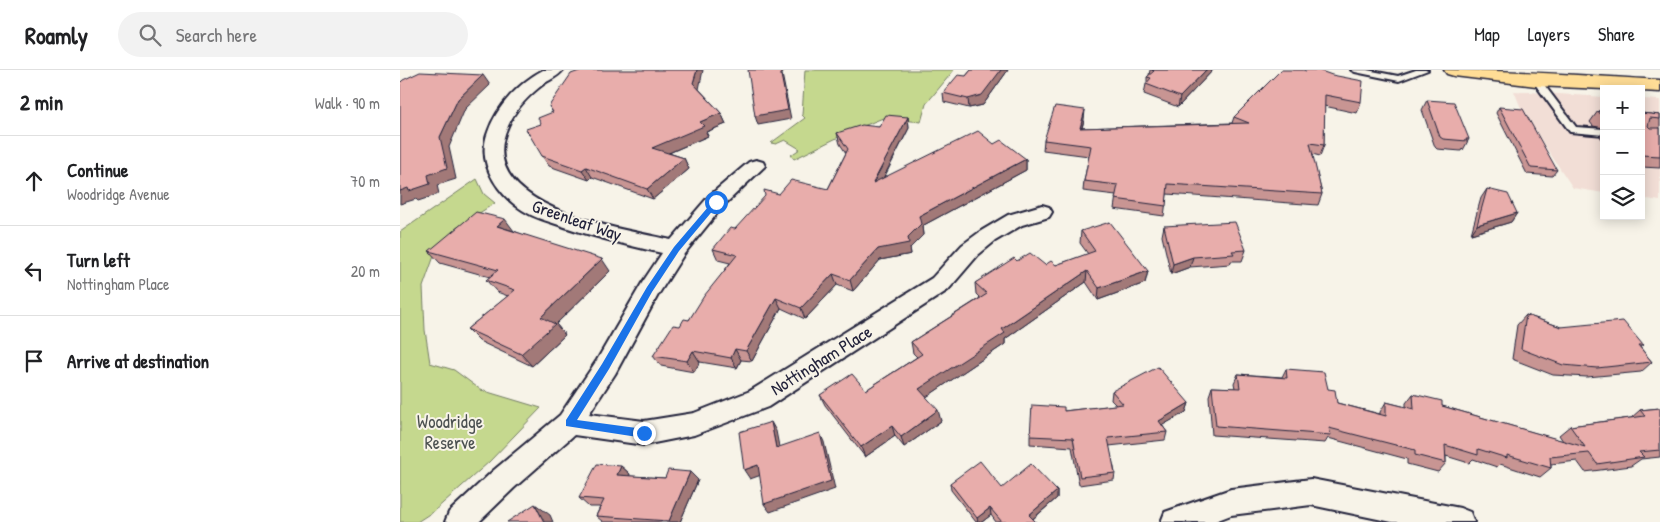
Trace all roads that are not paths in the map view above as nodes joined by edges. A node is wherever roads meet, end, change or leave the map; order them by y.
1 (555, 70) edge
2 (1355, 70) edge
3 (1424, 70) edge
4 (1454, 70) edge
5 (1536, 80) junction
6 (1660, 86) edge
7 (1600, 132) edge
8 (756, 166) dead end
9 (1042, 212) dead end
10 (676, 249) junction
11 (570, 423) junction
12 (459, 522) edge
13 (1175, 522) edge
14 (1460, 522) edge

1 - 10 street, Greenleaf Way
2 - 3 lane
4 - 5 main road
5 - 6 main road
5 - 7 lane
8 - 10 street
9 - 11 street, Nottingham Place
10 - 11 street
11 - 12 street
13 - 14 street

